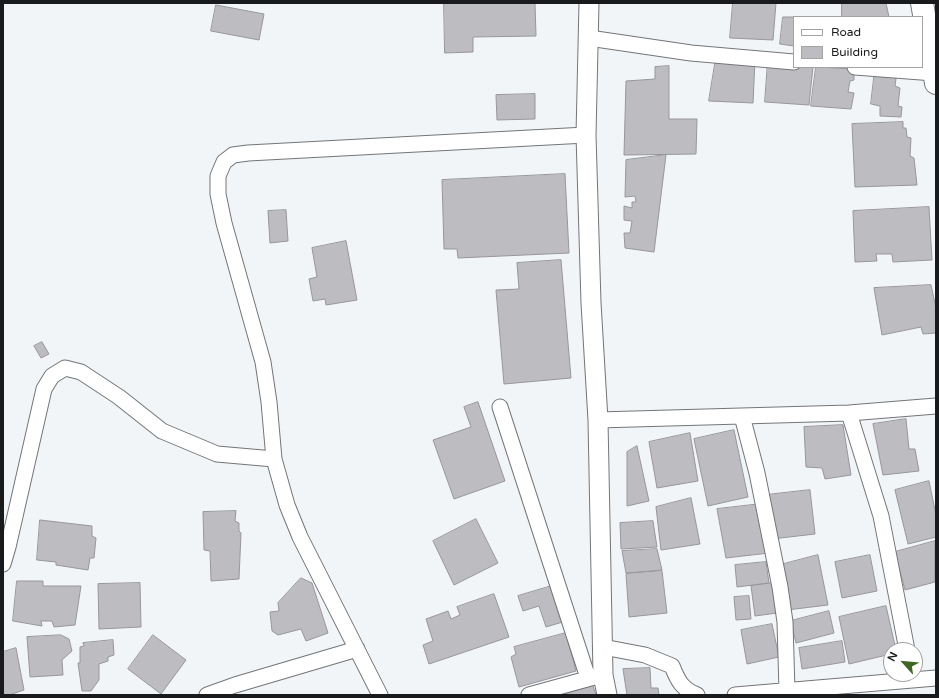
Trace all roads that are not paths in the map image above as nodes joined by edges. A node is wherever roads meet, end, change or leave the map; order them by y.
1 (589, 3) edge
2 (922, 3) edge
3 (589, 38) junction
4 (793, 62) edge
5 (861, 68) edge
6 (935, 78) edge
7 (586, 135) junction
8 (936, 406) edge
9 (500, 407) dead end
10 (849, 413) junction
11 (742, 416) junction
12 (598, 420) junction
13 (274, 459) junction
14 (3, 564) edge
15 (905, 642) edge
16 (603, 647) junction
17 (357, 649) junction
18 (596, 676) junction
19 (923, 677) edge
20 (936, 678) edge
21 (903, 682) edge
22 (893, 688) edge
23 (786, 691) junction
24 (207, 695) edge
25 (380, 695) edge
26 (529, 695) edge
27 (607, 695) edge
28 (697, 695) edge
29 (735, 695) edge

1 - 3 street
2 - 6 main road
3 - 4 street
3 - 7 street
5 - 6 street
7 - 12 street
7 - 13 street
8 - 10 street
9 - 18 street
10 - 11 street
10 - 15 street
11 - 12 street
11 - 23 street
12 - 16 street
13 - 14 street
13 - 17 street
16 - 18 street
16 - 28 street
17 - 24 street
17 - 25 street
18 - 26 street
18 - 27 street
19 - 20 street
21 - 22 street
22 - 23 street
23 - 29 street

